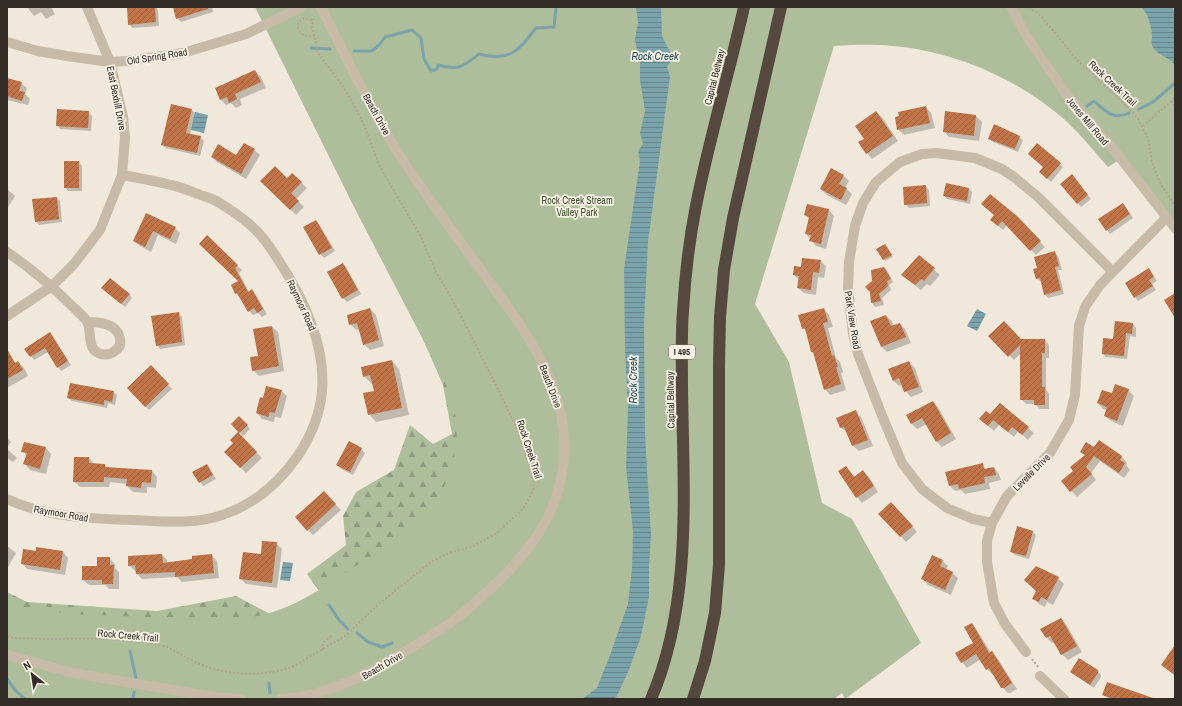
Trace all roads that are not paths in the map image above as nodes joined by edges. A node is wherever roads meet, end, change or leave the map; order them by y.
1 (87, 7) edge
2 (301, 7) edge
3 (744, 7) edge
4 (782, 7) edge
5 (1011, 7) edge
6 (319, 10) edge
7 (7, 42) edge
8 (110, 62) junction
9 (122, 175) junction
10 (1167, 217) junction
11 (1175, 228) edge
12 (7, 252) edge
13 (1113, 272) junction
14 (52, 286) junction
15 (7, 316) edge
16 (88, 322) dead end
17 (7, 499) edge
18 (992, 523) junction
19 (1026, 652) road end
20 (7, 655) edge
21 (1040, 676) road end
22 (242, 699) edge
23 (280, 699) edge
24 (651, 699) edge
25 (693, 699) edge
26 (1064, 699) edge

1 - 8 street, East Bexhill Drive
2 - 8 street, Old Spring Road
3 - 24 highway, Capital Beltway / I 495
4 - 25 highway
5 - 10 street, Jones Mill Road
6 - 23 street, Beach Drive
7 - 8 street, Old Spring Road
8 - 9 street, East Bexhill Drive
9 - 14 street, East Bexhill Drive
9 - 17 street, Raymoor Road
10 - 11 street, Jones Mill Road
10 - 13 street, Levelle Drive
12 - 14 street
13 - 18 street, Levelle Drive
13 - 18 street, Park View Road
14 - 15 street, East Bexhill Drive
14 - 16 street
18 - 19 street, Levelle Drive
20 - 22 street
21 - 26 street

